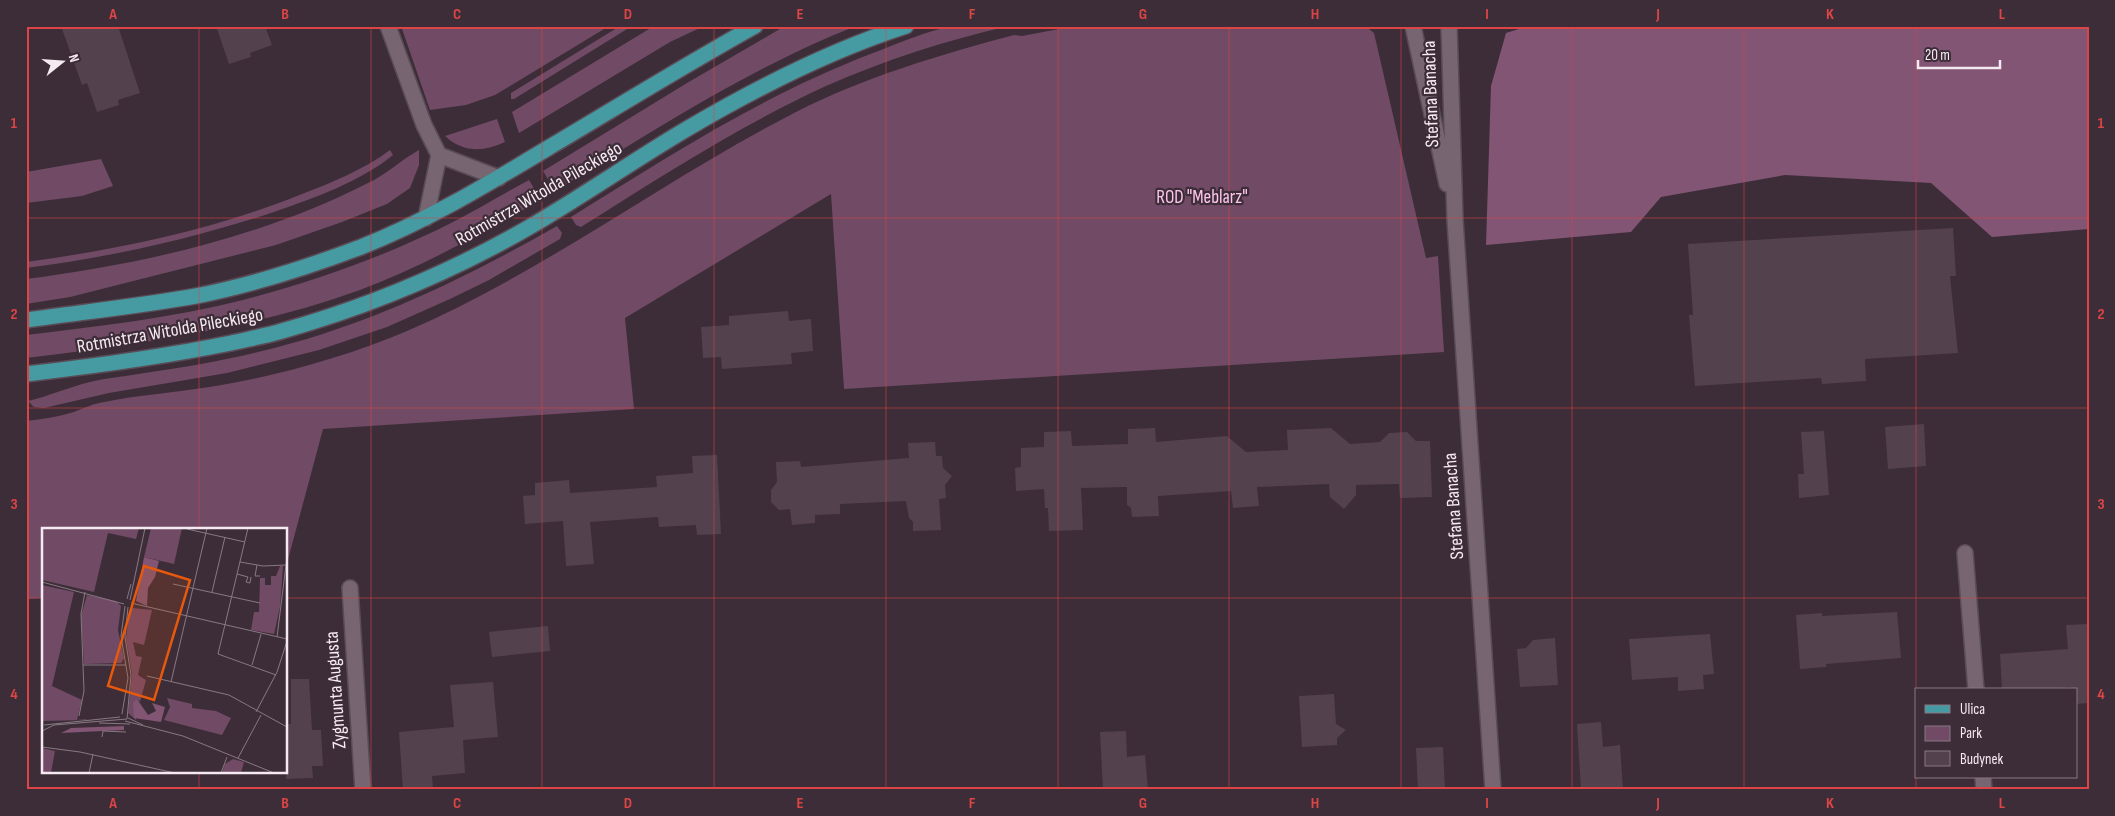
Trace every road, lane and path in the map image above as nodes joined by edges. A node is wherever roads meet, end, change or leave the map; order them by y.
1 (388, 26) edge
2 (755, 26) edge
3 (906, 26) edge
4 (1413, 26) edge
5 (1449, 26) edge
6 (439, 156) junction
7 (499, 178) junction
8 (426, 218) junction
9 (1455, 220) junction
10 (26, 320) edge
11 (26, 374) edge
12 (1965, 553) dead end
13 (350, 588) dead end
14 (1976, 688) edge
15 (363, 790) edge
16 (1493, 790) edge

1 - 6 street
2 - 7 main road, Rotmistrza Witolda Pileckiego
3 - 11 main road, Rotmistrza Witolda Pileckiego
4 - 9 street, Stefana Banacha
5 - 9 street, Stefana Banacha
6 - 7 street
6 - 8 street
7 - 8 main road, Rotmistrza Witolda Pileckiego
8 - 10 main road, Rotmistrza Witolda Pileckiego
9 - 16 street, Stefana Banacha
12 - 14 street
13 - 15 street, Zygmunta Augusta

